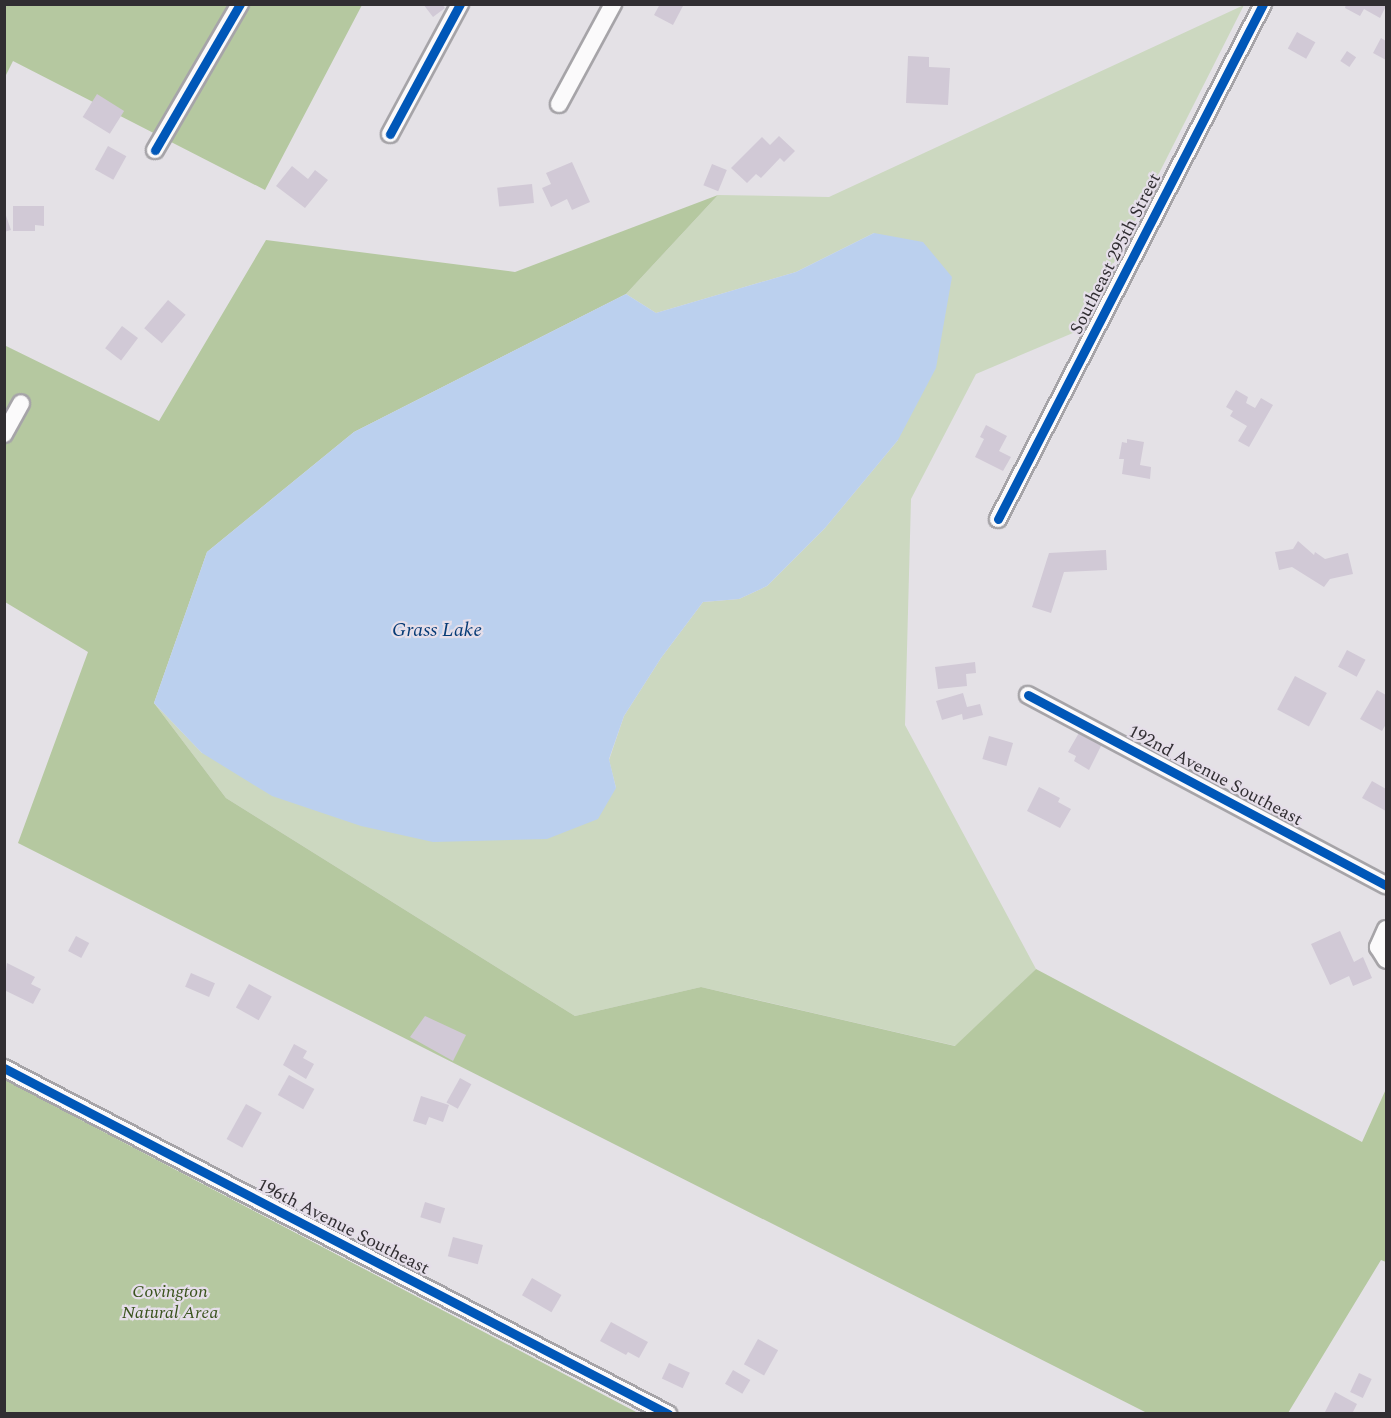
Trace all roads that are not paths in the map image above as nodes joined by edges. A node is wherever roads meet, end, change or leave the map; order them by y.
1 (240, 4) edge
2 (460, 4) edge
3 (613, 4) edge
4 (1263, 4) edge
5 (559, 104) dead end
6 (390, 134) dead end
7 (155, 150) dead end
8 (21, 403) dead end
9 (4, 434) edge
10 (998, 519) dead end
11 (1028, 695) dead end
12 (1386, 885) edge
13 (1386, 929) edge
14 (1386, 960) edge
15 (4, 1068) edge
16 (668, 1413) edge

1 - 7 street
2 - 6 street
3 - 5 street
4 - 10 street, Southeast 295th Street
8 - 9 street
11 - 12 street, 192nd Avenue Southeast
13 - 14 street
15 - 16 street, 196th Avenue Southeast

